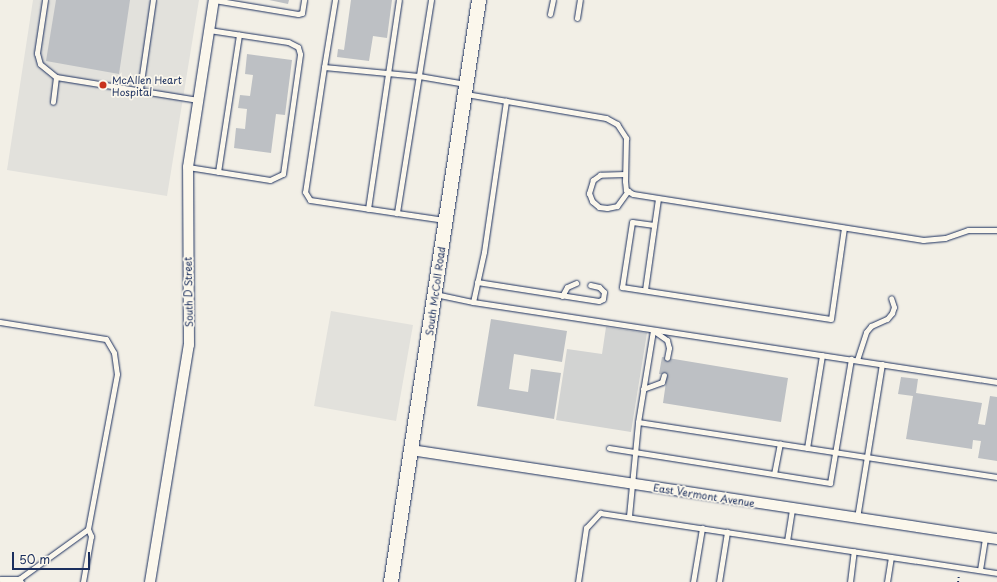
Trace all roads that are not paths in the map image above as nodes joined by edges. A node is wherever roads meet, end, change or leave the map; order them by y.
1 (44, 0) edge
2 (153, 0) edge
3 (214, 0) edge
4 (304, 0) edge
5 (335, 0) edge
6 (399, 0) edge
7 (431, 0) edge
8 (479, 0) edge
9 (553, 0) edge
10 (580, 0) edge
11 (245, 3) edge
12 (550, 14) dead end
13 (577, 18) dead end
14 (209, 30) junction
15 (239, 35) junction
16 (324, 67) junction
17 (388, 74) junction
18 (419, 76) junction
19 (56, 77) junction
20 (140, 89) junction
21 (465, 89) junction
22 (198, 100) junction
23 (506, 101) junction
24 (53, 102) dead end
25 (188, 167) junction
26 (218, 172) junction
27 (625, 174) junction
28 (628, 191) junction
29 (658, 199) junction
30 (368, 209) junction
31 (397, 213) junction
32 (446, 220) junction
33 (654, 225) junction
34 (844, 228) junction
35 (997, 230) edge
36 (477, 282) junction
37 (576, 284) dead end
38 (590, 285) dead end
39 (645, 290) junction
40 (435, 294) junction
41 (562, 296) junction
42 (891, 298) dead end
43 (473, 302) junction
44 (0, 322) edge
45 (653, 330) junction
46 (822, 355) junction
47 (667, 358) dead end
48 (854, 360) junction
49 (882, 364) junction
50 (664, 375) dead end
51 (997, 382) edge
52 (643, 389) junction
53 (638, 422) junction
54 (780, 444) junction
55 (609, 448) dead end
56 (807, 448) junction
57 (411, 450) junction
58 (835, 452) junction
59 (634, 453) junction
60 (868, 458) junction
61 (774, 474) junction
62 (997, 477) edge
63 (632, 484) junction
64 (792, 508) junction
65 (629, 516) junction
66 (857, 518) junction
67 (702, 528) junction
68 (88, 529) junction
69 (727, 532) junction
70 (985, 537) junction
71 (997, 539) edge
72 (787, 541) junction
73 (854, 551) junction
74 (891, 557) junction
75 (980, 570) junction
76 (997, 573) edge
77 (0, 579) edge
78 (20, 580) edge
79 (83, 582) edge
80 (150, 582) edge
81 (391, 582) edge
82 (578, 582) edge
83 (693, 582) edge
84 (719, 582) edge
85 (850, 582) edge
86 (887, 582) edge

1 - 19 lane
2 - 20 lane
3 - 11 lane
3 - 14 street, South D Street
4 - 11 lane
5 - 16 lane
6 - 17 lane
7 - 18 lane
8 - 21 street, South McColl Road
9 - 12 lane
10 - 13 lane
14 - 15 lane
14 - 22 street, South D Street
15 - 26 lane
15 - 26 lane
16 - 17 lane
16 - 30 lane
17 - 18 lane
17 - 30 lane
18 - 21 lane
18 - 31 lane
19 - 20 lane
19 - 24 lane
20 - 22 lane
21 - 23 lane
21 - 32 street, South McColl Road
22 - 25 street, South D Street
23 - 27 lane
23 - 36 lane
25 - 26 lane
25 - 80 street, South D Street
27 - 28 lane
27 - 28 lane
28 - 29 lane
29 - 33 lane
29 - 34 lane
30 - 31 lane
31 - 32 lane
32 - 40 street, South McColl Road
33 - 39 lane
33 - 39 lane
34 - 35 lane
34 - 39 lane
36 - 41 lane
36 - 43 lane
37 - 41 lane
38 - 41 lane
40 - 43 lane
40 - 57 street, South McColl Road
42 - 48 lane
43 - 45 lane
44 - 68 lane
45 - 46 lane
45 - 47 lane
45 - 52 lane
46 - 48 lane
46 - 56 lane
48 - 49 lane
48 - 58 lane
49 - 51 lane
49 - 60 lane
50 - 52 lane
52 - 53 lane
53 - 54 lane
53 - 59 lane
54 - 56 lane
54 - 61 lane
55 - 59 lane
56 - 58 lane
57 - 63 street, East Vermont Avenue
57 - 81 street, South McColl Road
58 - 60 lane
58 - 61 lane
59 - 61 lane
59 - 63 lane
60 - 62 lane
60 - 66 lane
63 - 64 street, East Vermont Avenue
63 - 65 lane
64 - 66 street, East Vermont Avenue
64 - 72 lane
65 - 67 lane
65 - 82 lane
66 - 70 street, East Vermont Avenue
67 - 69 lane
67 - 83 lane
68 - 78 lane
68 - 79 lane
69 - 72 lane
69 - 84 lane
70 - 71 street, East Vermont Avenue
70 - 75 lane
72 - 73 lane
73 - 74 lane
73 - 85 lane
74 - 75 lane
74 - 86 lane
75 - 76 lane
77 - 78 lane

